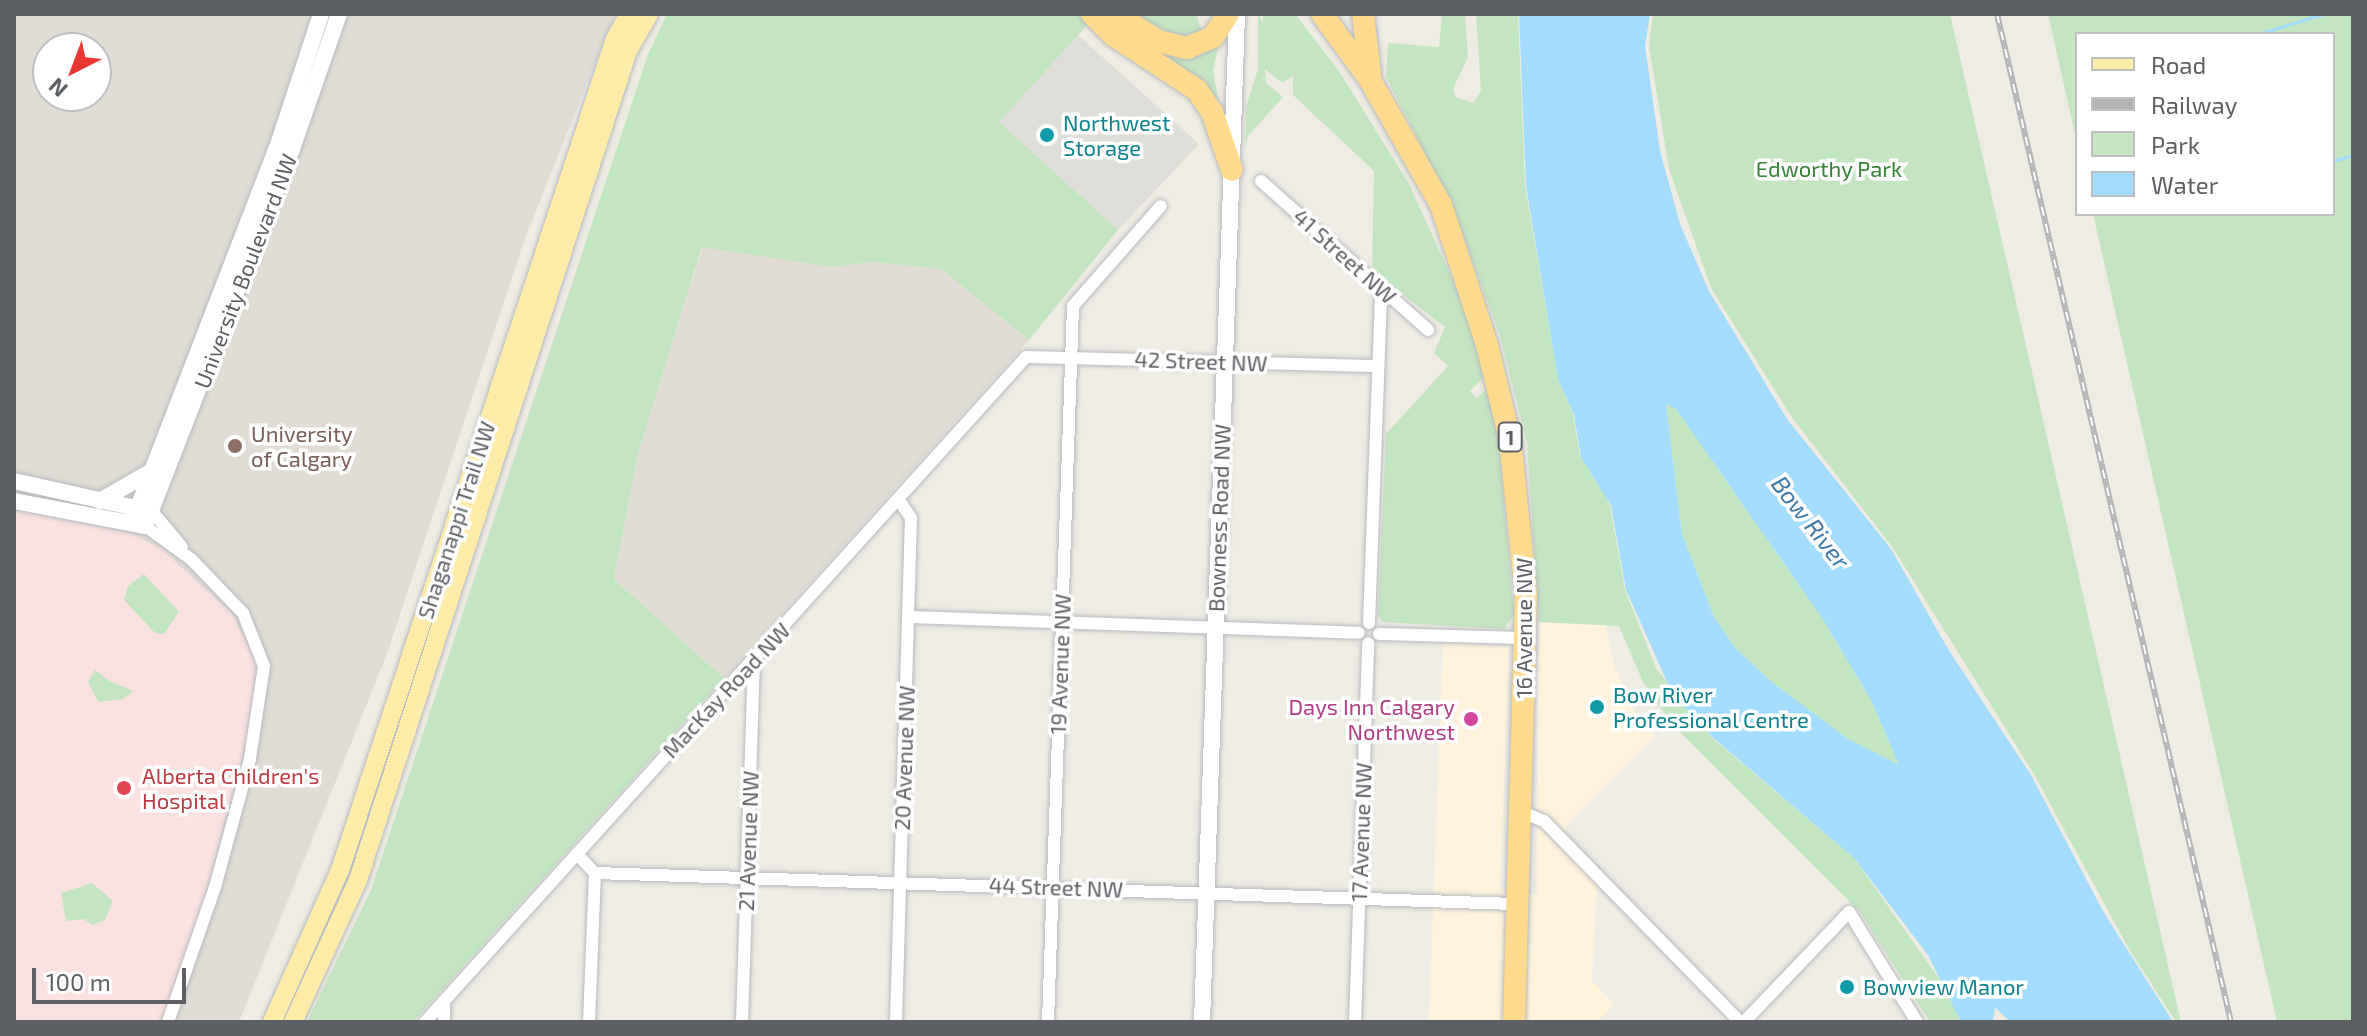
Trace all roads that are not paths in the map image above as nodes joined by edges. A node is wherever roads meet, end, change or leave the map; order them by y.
1 (321, 14) edge
2 (339, 14) edge
3 (629, 14) edge
4 (649, 14) edge
5 (1092, 14) edge
6 (1116, 14) edge
7 (1228, 14) edge
8 (1237, 14) edge
9 (1304, 14) edge
10 (1322, 14) edge
11 (1363, 14) edge
12 (1370, 80) junction
13 (1232, 170) junction
14 (1261, 181) dead end
15 (1161, 206) dead end
16 (1452, 244) junction
17 (1381, 289) junction
18 (1428, 330) dead end
19 (1026, 357) joint
20 (1071, 357) junction
21 (1224, 361) junction
22 (1376, 366) junction
23 (153, 470) junction
24 (14, 481) edge
25 (898, 499) junction
26 (14, 501) edge
27 (98, 502) junction
28 (141, 517) junction
29 (910, 617) junction
30 (1062, 622) junction
31 (1369, 623) junction
32 (1216, 627) junction
33 (1359, 633) junction
34 (1379, 634) junction
35 (1525, 638) junction
36 (1368, 643) junction
37 (754, 661) junction
38 (1520, 811) junction
39 (577, 854) junction
40 (595, 873) junction
41 (747, 877) junction
42 (900, 882) junction
43 (1053, 887) junction
44 (1208, 893) junction
45 (1359, 899) junction
46 (1517, 904) junction
47 (444, 1001) junction
48 (1517, 1021) edge
49 (168, 1022) edge
50 (272, 1022) edge
51 (293, 1022) edge
52 (425, 1022) edge
53 (444, 1022) edge
54 (589, 1022) edge
55 (742, 1022) edge
56 (896, 1022) edge
57 (1048, 1022) edge
58 (1202, 1022) edge
59 (1355, 1022) edge
60 (1742, 1022) edge
61 (1917, 1022) edge

1 - 23 street, University Boulevard NW
2 - 28 street, University Boulevard NW
3 - 50 main road, Shaganappi Trail NW
4 - 51 main road, Shaganappi Trail NW
5 - 13 highway
6 - 7 highway
8 - 13 street, Bowness Road NW
9 - 16 highway, 16 Avenue NW / 1
10 - 12 highway, 16 Avenue NW / 1
11 - 12 highway
12 - 16 highway, 16 Avenue NW / 1
13 - 21 street, Bowness Road NW
14 - 17 street, 41 Street NW
15 - 20 street, 19 Avenue NW
16 - 35 highway, 16 Avenue NW / 1
17 - 18 street, 41 Street NW
17 - 22 street
19 - 20 street, 42 Street NW
19 - 25 street, MacKay Road NW
20 - 21 street, 42 Street NW
20 - 30 street, 19 Avenue NW
21 - 22 street, 42 Street NW
21 - 32 street, Bowness Road NW
22 - 31 street
23 - 27 street
23 - 28 street, University Boulevard NW
24 - 27 street
25 - 29 street, 20 Avenue NW
25 - 37 street, MacKay Road NW
26 - 28 street
27 - 28 street
28 - 49 street
29 - 30 street
29 - 42 street, 20 Avenue NW
30 - 32 street
30 - 43 street, 19 Avenue NW
31 - 33 street
31 - 34 street
32 - 33 street
32 - 44 street, Bowness Road NW
33 - 36 street
34 - 35 street
34 - 36 street
35 - 38 highway, 16 Avenue NW / 1
36 - 45 street, 17 Avenue NW
37 - 39 street, MacKay Road NW
37 - 41 street, 21 Avenue NW
38 - 46 highway, 16 Avenue NW / 1
38 - 60 street
39 - 40 street
39 - 47 street, MacKay Road NW
40 - 41 street, 44 Street NW
40 - 54 street
41 - 42 street, 44 Street NW
41 - 55 street, 21 Avenue NW
42 - 43 street, 44 Street NW
42 - 56 street, 20 Avenue NW
43 - 44 street, 44 Street NW
43 - 57 street, 19 Avenue NW
44 - 45 street, 44 Street NW
44 - 58 street, Bowness Road NW
45 - 46 street, 44 Street NW
45 - 59 street, 17 Avenue NW
46 - 48 highway, 16 Avenue NW / 1
47 - 52 street, MacKay Road NW
47 - 53 street
60 - 61 street

